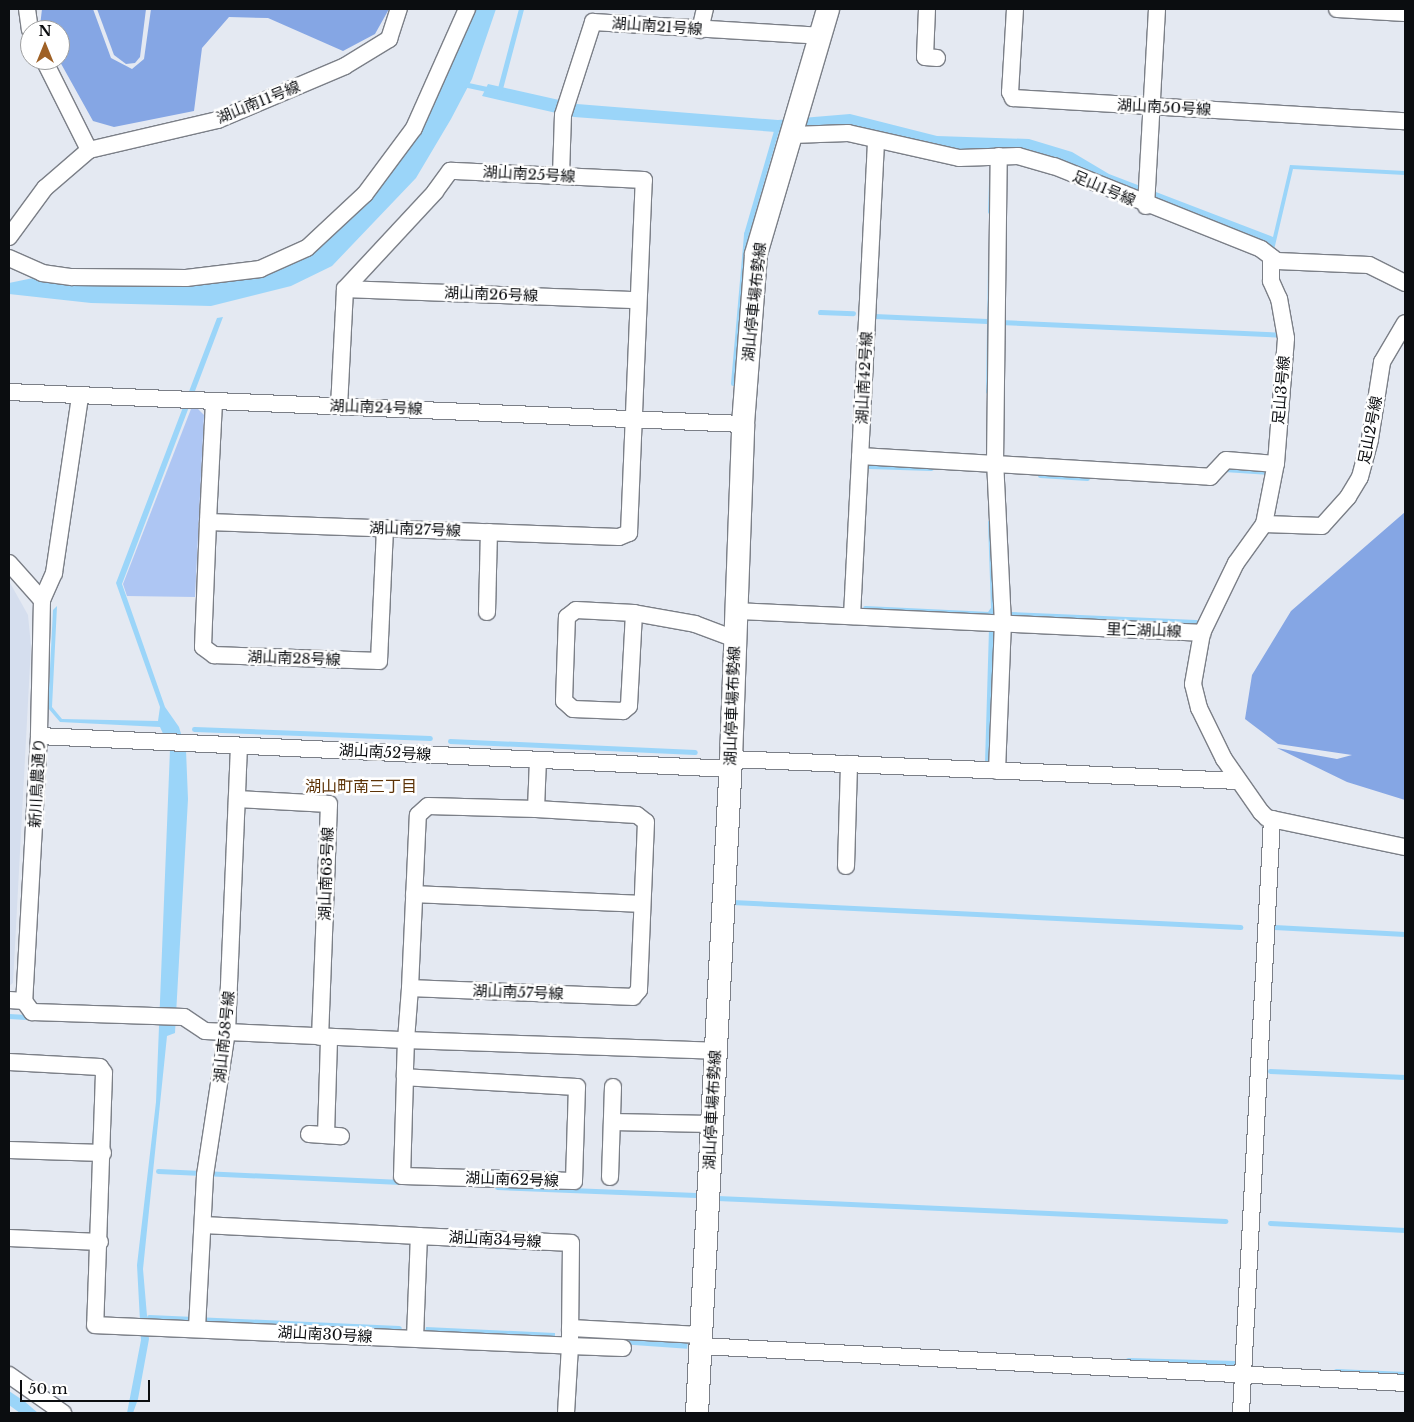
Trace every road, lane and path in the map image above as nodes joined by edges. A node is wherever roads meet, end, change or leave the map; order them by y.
1 (399, 9) edge
2 (467, 9) edge
3 (705, 9) edge
4 (828, 9) edge
5 (927, 9) edge
6 (1016, 9) edge
7 (1157, 9) edge
8 (1337, 9) edge
9 (1405, 13) edge
10 (594, 15) edge
11 (700, 30) junction
12 (820, 36) junction
13 (936, 58) dead end
14 (49, 70) edge
15 (1151, 106) junction
16 (1405, 121) edge
17 (792, 135) junction
18 (876, 141) junction
19 (89, 150) junction
20 (998, 156) junction
21 (561, 175) junction
22 (1147, 198) junction
23 (9, 237) edge
24 (1270, 257) junction
25 (9, 258) edge
26 (1405, 283) edge
27 (346, 288) junction
28 (637, 300) junction
29 (1405, 323) edge
30 (9, 392) edge
31 (80, 396) junction
32 (214, 402) junction
33 (339, 406) junction
34 (634, 419) junction
35 (743, 424) junction
36 (860, 456) junction
37 (995, 462) junction
38 (1276, 464) junction
39 (208, 522) junction
40 (1264, 524) junction
41 (386, 528) junction
42 (489, 532) junction
43 (9, 563) edge
44 (42, 600) junction
45 (737, 611) junction
46 (487, 612) dead end
47 (634, 612) junction
48 (852, 616) junction
49 (1003, 624) junction
50 (1202, 633) junction
51 (735, 639) junction
52 (40, 736) junction
53 (239, 746) junction
54 (538, 760) junction
55 (731, 764) junction
56 (849, 764) junction
57 (997, 771) junction
58 (1238, 781) junction
59 (237, 799) junction
60 (536, 809) junction
61 (1272, 819) junction
62 (1405, 847) edge
63 (846, 866) dead end
64 (414, 894) junction
65 (642, 904) junction
66 (410, 988) junction
67 (16, 1001) edge
68 (227, 1032) junction
69 (325, 1037) junction
70 (406, 1040) junction
71 (714, 1051) junction
72 (9, 1062) edge
73 (405, 1077) junction
74 (614, 1087) dead end
75 (612, 1122) junction
76 (711, 1124) junction
77 (309, 1134) dead end
78 (9, 1150) edge
79 (103, 1153) junction
80 (610, 1177) dead end
81 (203, 1225) junction
82 (419, 1236) junction
83 (9, 1238) edge
84 (100, 1242) junction
85 (197, 1328) junction
86 (570, 1328) junction
87 (414, 1338) junction
88 (700, 1340) junction
89 (570, 1346) junction
90 (623, 1348) dead end
91 (9, 1375) edge
92 (1243, 1376) junction
93 (1405, 1383) edge
94 (63, 1413) edge
95 (566, 1413) edge
96 (697, 1413) edge
97 (1241, 1413) edge

1 - 19 street, 湖山南11号線
2 - 25 street
3 - 11 street
4 - 12 main road, 湖山停車場布勢線
5 - 13 street
6 - 15 street, 湖山南50号線
7 - 15 street
8 - 9 street
10 - 11 street, 湖山南21号線
10 - 21 street, 湖山南21号線
11 - 12 street, 湖山南21号線
12 - 17 main road, 湖山停車場布勢線
14 - 19 street
15 - 16 street, 湖山南50号線
15 - 22 street
17 - 18 street, 足山1号線
17 - 35 main road, 湖山停車場布勢線
18 - 20 street, 足山1号線
18 - 36 street, 湖山南42号線
19 - 23 street
20 - 22 street, 足山1号線
20 - 37 street
21 - 27 street, 湖山南25号線
21 - 28 street, 湖山南25号線
22 - 24 street, 足山1号線
24 - 26 street, 足山1号線
24 - 38 street, 足山3号線
27 - 28 street, 湖山南26号線
27 - 33 street
28 - 34 street, 湖山南25号線
29 - 40 street, 足山2号線
30 - 31 street, 湖山南24号線
31 - 32 street, 湖山南24号線
31 - 44 street
32 - 33 street, 湖山南24号線
32 - 39 street
33 - 34 street, 湖山南24号線
34 - 35 street, 湖山南24号線
34 - 42 street, 湖山南27号線
35 - 45 main road, 湖山停車場布勢線
36 - 37 street
36 - 48 street, 湖山南42号線
37 - 38 street
37 - 49 street
38 - 40 street, 足山3号線
39 - 41 street, 湖山南27号線
39 - 41 street, 湖山南28号線
40 - 50 street
41 - 42 street, 湖山南27号線
42 - 46 street
43 - 44 street
44 - 52 street, 新川鳥農通り
45 - 48 street, 里仁湖山線
45 - 51 main road, 湖山停車場布勢線
47 - 47 street
47 - 51 street
48 - 49 street, 里仁湖山線
49 - 50 street, 里仁湖山線
49 - 57 street
50 - 58 street, 里仁湖山線
51 - 55 main road, 湖山停車場布勢線
52 - 53 street, 湖山南52号線
52 - 67 street, 新川鳥農通り
53 - 54 street, 湖山南52号線
53 - 59 street, 湖山南58号線
54 - 55 street, 湖山南52号線
54 - 60 street
55 - 56 street, 湖山南52号線
55 - 71 main road, 湖山停車場布勢線
56 - 57 street, 湖山南52号線
56 - 63 street
57 - 58 street, 湖山南52号線
58 - 61 street, 里仁湖山線
59 - 68 street, 湖山南58号線
59 - 69 street, 湖山南63号線
60 - 64 street, 湖山南57号線
60 - 65 street, 湖山南57号線
61 - 62 street
61 - 92 street
64 - 65 street
64 - 66 street, 湖山南57号線
65 - 66 street, 湖山南57号線
66 - 70 street, 湖山南62号線
67 - 68 street
68 - 69 street
68 - 81 street, 湖山南58号線
69 - 70 street
69 - 77 street
70 - 71 street
70 - 73 street, 湖山南62号線
71 - 76 main road, 湖山停車場布勢線
72 - 79 street, 湖山南30号線
73 - 73 street, 湖山南62号線
74 - 75 street
75 - 76 street
75 - 80 street
76 - 88 main road, 湖山停車場布勢線
78 - 79 street
79 - 84 street, 湖山南30号線
81 - 82 street
81 - 85 street, 湖山南58号線
82 - 86 street, 湖山南34号線
82 - 87 street
83 - 84 street
84 - 85 street, 湖山南30号線
85 - 87 street, 湖山南30号線
86 - 88 street
86 - 89 street, 湖山南34号線
87 - 89 street, 湖山南30号線
88 - 92 street
88 - 96 main road, 湖山停車場布勢線
89 - 90 street, 湖山南30号線
89 - 95 street
91 - 94 street
92 - 93 street
92 - 97 street

